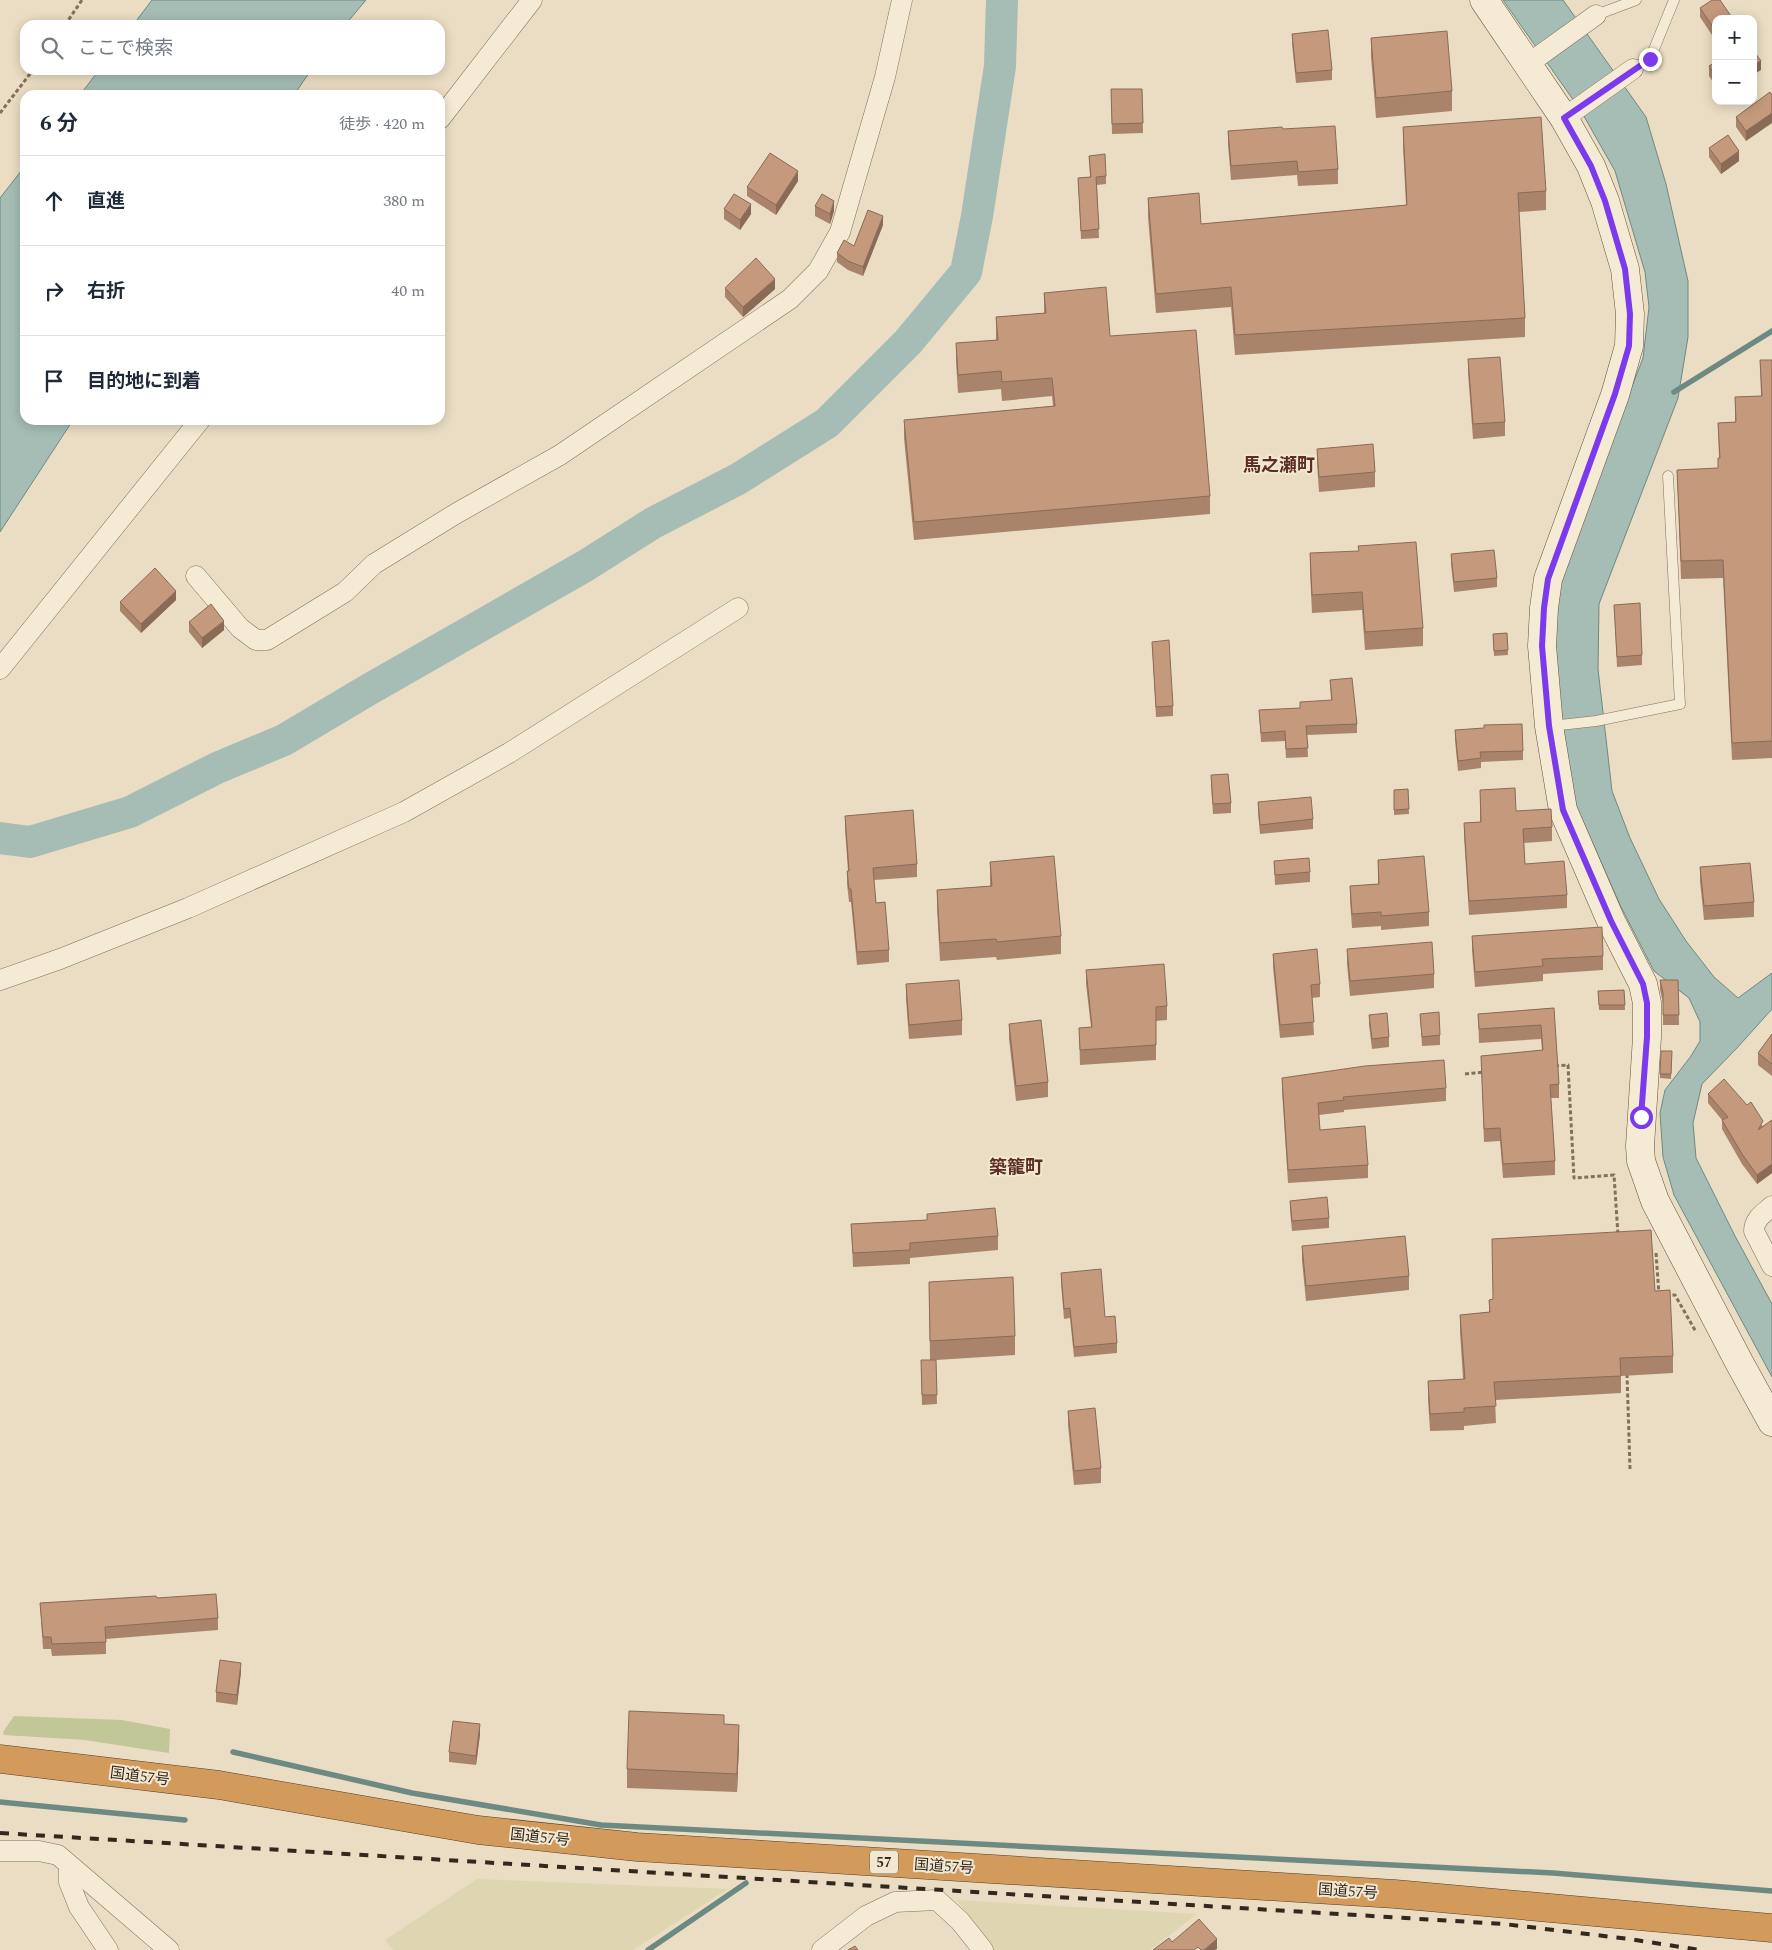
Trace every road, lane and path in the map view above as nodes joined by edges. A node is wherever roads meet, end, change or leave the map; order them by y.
1 (82, 0) edge
2 (532, 0) edge
3 (902, 0) edge
4 (1484, 0) edge
5 (1636, 0) edge
6 (1674, 0) edge
7 (1596, 16) joint
8 (68, 20) edge
9 (1528, 64) junction
10 (1632, 69) joint
11 (29, 75) edge
12 (0, 112) edge
13 (445, 112) edge
14 (1564, 118) junction
15 (196, 425) edge
16 (1668, 476) dead end
17 (196, 576) dead end
18 (738, 608) dead end
19 (0, 669) edge
20 (1553, 725) junction
21 (0, 980) edge
22 (1549, 1067) edge
23 (1493, 1072) edge
24 (1465, 1074) dead end
25 (1772, 1206) edge
26 (1618, 1237) edge
27 (1655, 1244) dead end
28 (1772, 1266) edge
29 (1658, 1295) junction
30 (1650, 1296) edge
31 (1698, 1337) dead end
32 (1627, 1373) edge
33 (1772, 1422) edge
34 (1630, 1469) dead end
35 (0, 1759) edge
36 (0, 1851) edge
37 (69, 1866) junction
38 (1772, 1928) edge
39 (108, 1950) edge
40 (169, 1950) edge
41 (822, 1950) edge
42 (983, 1950) edge

1 - 8 path
2 - 13 street
3 - 17 street
4 - 9 street
5 - 7 lane
6 - 10 lane
7 - 9 street
9 - 14 street
10 - 14 street
11 - 12 path
14 - 20 street
15 - 19 street
16 - 20 lane
18 - 21 street
20 - 33 street
22 - 26 path
23 - 24 path
25 - 28 street
27 - 29 path
29 - 30 path
29 - 31 path
32 - 34 path
35 - 38 highway, 国道57号 / 57
36 - 37 street
37 - 39 street
37 - 40 street
41 - 42 street

